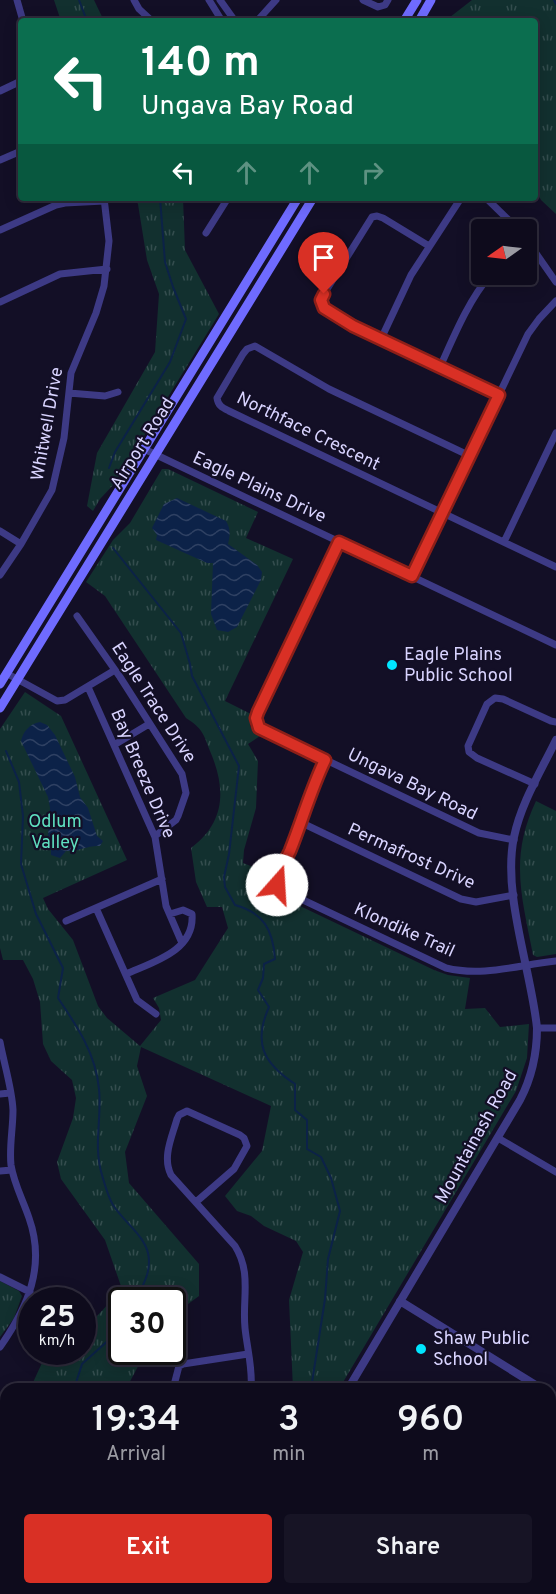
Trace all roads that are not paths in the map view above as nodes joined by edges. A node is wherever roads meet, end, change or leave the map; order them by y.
1 (17, 0) edge
2 (134, 0) edge
3 (209, 0) edge
4 (220, 0) edge
5 (276, 0) edge
6 (363, 0) edge
7 (388, 0) edge
8 (417, 0) edge
9 (431, 0) edge
10 (22, 18) edge
11 (149, 18) edge
12 (220, 18) edge
13 (233, 18) edge
14 (260, 18) edge
15 (406, 18) edge
16 (421, 18) edge
17 (18, 82) edge
18 (0, 91) edge
19 (18, 152) edge
20 (0, 160) edge
21 (88, 201) edge
22 (104, 201) edge
23 (226, 201) edge
24 (296, 201) edge
25 (311, 201) edge
26 (459, 201) edge
27 (489, 201) edge
28 (508, 219) edge
29 (0, 230) edge
30 (206, 233) dead end
31 (429, 246) junction
32 (537, 254) edge
33 (107, 269) junction
34 (556, 282) edge
35 (483, 285) edge
36 (556, 301) edge
37 (0, 302) edge
38 (381, 339) junction
39 (440, 367) junction
40 (118, 392) dead end
41 (69, 393) junction
42 (499, 395) junction
43 (556, 433) edge
44 (144, 449) junction
45 (156, 455) junction
46 (470, 456) junction
47 (443, 513) junction
48 (0, 531) edge
49 (339, 542) junction
50 (504, 542) junction
51 (21, 544) junction
52 (556, 567) edge
53 (0, 575) edge
54 (412, 576) junction
55 (77, 615) dead end
56 (556, 645) edge
57 (115, 670) junction
58 (6, 673) junction
59 (17, 680) junction
60 (0, 684) edge
61 (88, 687) junction
62 (0, 708) edge
63 (556, 722) edge
64 (149, 724) junction
65 (556, 740) edge
66 (114, 745) junction
67 (325, 760) junction
68 (535, 784) junction
69 (300, 822) junction
70 (155, 836) junction
71 (514, 840) junction
72 (162, 879) junction
73 (514, 895) junction
74 (96, 908) junction
75 (170, 914) junction
76 (66, 921) dead end
77 (182, 943) junction
78 (556, 961) edge
79 (527, 965) junction
80 (126, 974) junction
81 (156, 1014) dead end
82 (556, 1028) edge
83 (537, 1029) junction
84 (0, 1042) edge
85 (0, 1094) edge
86 (10, 1094) junction
87 (498, 1138) junction
88 (12, 1170) junction
89 (0, 1171) edge
90 (556, 1172) edge
91 (196, 1202) junction
92 (0, 1277) edge
93 (20, 1287) edge
94 (31, 1287) edge
95 (400, 1301) junction
96 (18, 1320) edge
97 (0, 1347) edge
98 (248, 1354) junction
99 (175, 1383) edge
100 (250, 1383) edge
101 (352, 1383) edge
102 (532, 1383) edge

1 - 10 street
2 - 11 street
3 - 12 street
4 - 13 street
5 - 14 street
6 - 7 street
8 - 15 main road
9 - 16 main road
17 - 18 street
19 - 20 street
21 - 29 street
22 - 33 street, Whitwell Drive
23 - 30 street
24 - 44 main road, Airport Road
25 - 45 main road, Airport Road
26 - 31 street
27 - 28 street
31 - 38 street
31 - 38 street
32 - 34 street
33 - 37 street
33 - 41 street, Whitwell Drive
35 - 39 street
36 - 42 street
38 - 39 street
39 - 42 street
40 - 41 street
41 - 51 street, Whitwell Drive
42 - 46 street
43 - 50 street
44 - 45 street, Eagle Plains Drive
44 - 58 main road, Airport Road
45 - 49 street, Eagle Plains Drive
45 - 59 main road, Airport Road
46 - 47 street
46 - 47 street, Northface Crescent
47 - 50 street
47 - 54 street
48 - 51 street
49 - 54 street, Eagle Plains Drive
49 - 67 street, Ungava Bay Road
50 - 52 street
51 - 53 street, Whitwell Drive
54 - 56 street, Eagle Plains Drive
55 - 57 street, Eagle Trace Drive
57 - 61 street
57 - 64 street, Eagle Trace Drive
58 - 59 street
58 - 60 main road, Airport Road
59 - 61 street
59 - 62 main road, Airport Road
61 - 66 street, Bay Breeze Drive
63 - 68 street
64 - 66 street
64 - 70 street, Eagle Trace Drive
65 - 68 street, Mountainash Road
66 - 70 street, Bay Breeze Drive
67 - 69 street
67 - 71 street, Ungava Bay Road
68 - 71 street, Mountainash Road
69 - 73 street, Permafrost Drive
69 - 79 street, Klondike Trail
70 - 72 street, Bay Breeze Drive
71 - 73 street, Mountainash Road
72 - 74 street
72 - 75 street, Bay Breeze Drive
73 - 79 street, Mountainash Road
74 - 76 street
74 - 80 street
75 - 77 street, Bay Breeze Drive
75 - 77 street
77 - 80 street
78 - 79 street, Klondike Trail
79 - 83 street, Mountainash Road
80 - 81 street
82 - 83 street
83 - 87 street, Mountainash Road
84 - 86 street
85 - 86 street
86 - 88 street
87 - 90 street
87 - 95 street, Mountainash Road
88 - 89 street
88 - 94 street
91 - 91 street
91 - 98 street
92 - 93 street
95 - 101 street, Mountainash Road
95 - 102 street
96 - 97 street
98 - 99 street
98 - 100 street

